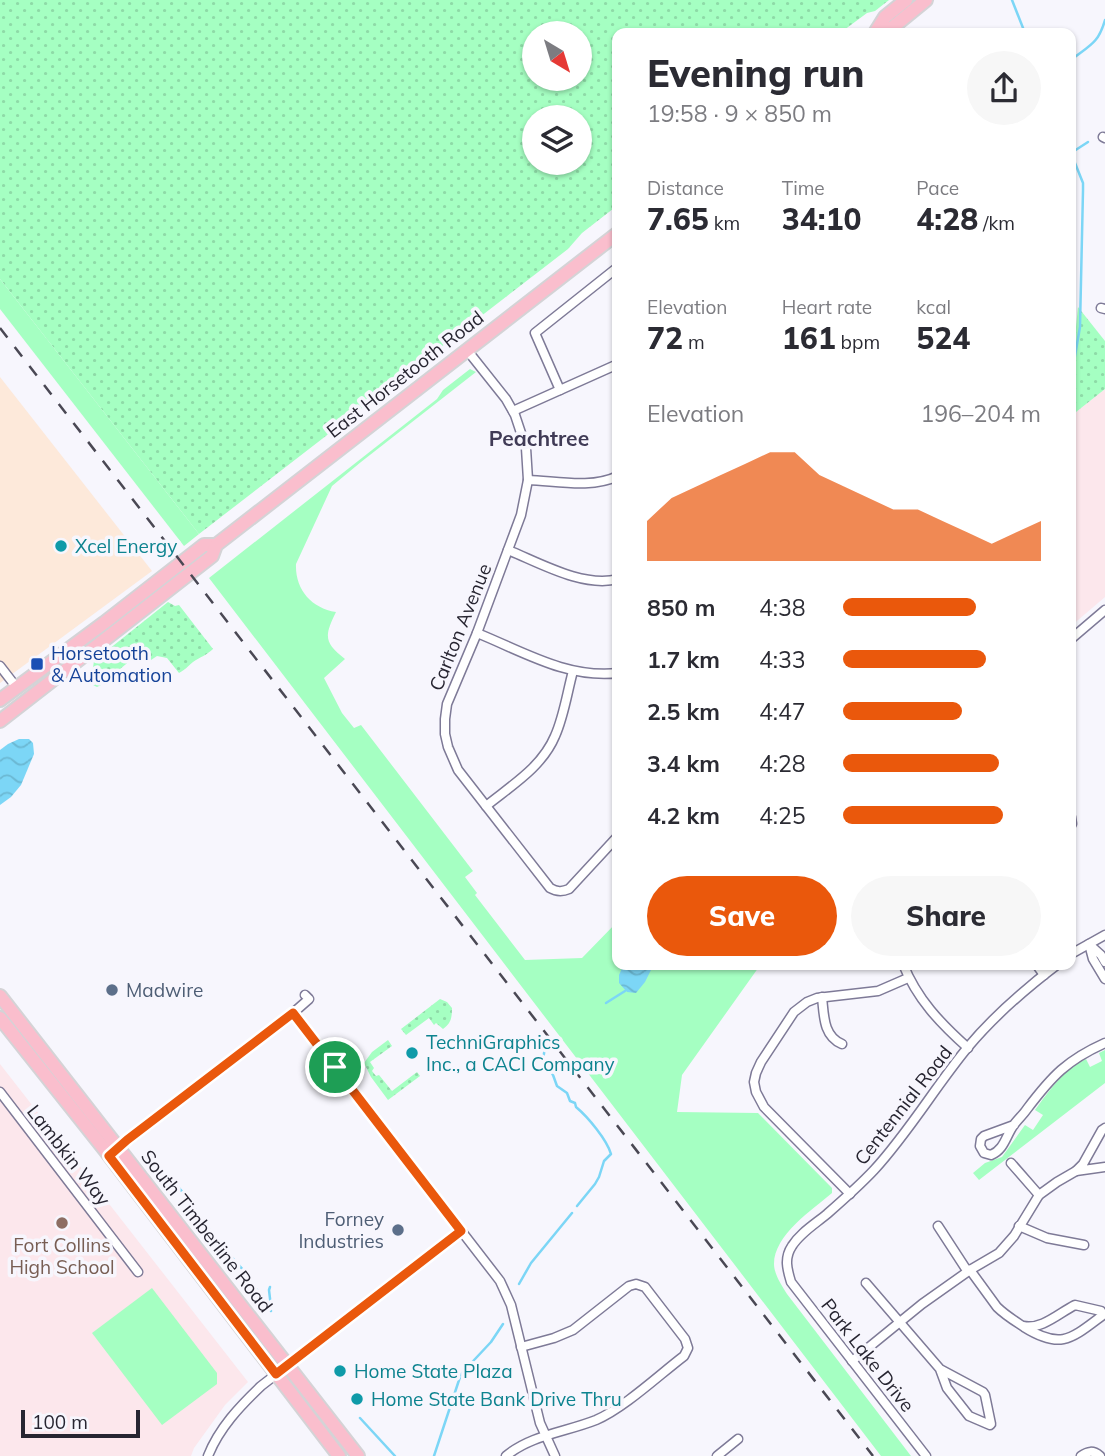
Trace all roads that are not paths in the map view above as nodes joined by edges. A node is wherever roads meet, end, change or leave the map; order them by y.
1 (906, 0) edge
2 (926, 0) edge
3 (879, 28) edge
4 (890, 28) edge
5 (612, 238) edge
6 (612, 272) edge
7 (467, 349) junction
8 (612, 367) edge
9 (560, 390) junction
10 (513, 411) junction
11 (612, 479) edge
12 (528, 480) junction
13 (216, 545) junction
14 (508, 550) junction
15 (612, 580) edge
16 (1105, 610) edge
17 (477, 632) junction
18 (1076, 635) edge
19 (0, 666) edge
20 (573, 671) junction
21 (612, 673) edge
22 (17, 688) junction
23 (0, 700) edge
24 (0, 721) edge
25 (486, 806) junction
26 (612, 842) edge
27 (1105, 935) edge
28 (1089, 944) junction
29 (1076, 951) edge
30 (1105, 962) edge
31 (905, 970) edge
32 (1040, 970) edge
33 (1050, 970) edge
34 (1044, 975) junction
35 (908, 978) junction
36 (1105, 979) edge
37 (305, 995) dead end
38 (0, 996) edge
39 (822, 997) junction
40 (293, 1013) junction
41 (0, 1018) edge
42 (842, 1044) dead end
43 (1105, 1044) edge
44 (968, 1048) junction
45 (0, 1092) edge
46 (1014, 1125) dead end
47 (1105, 1128) edge
48 (114, 1152) junction
49 (1011, 1163) dead end
50 (1105, 1167) edge
51 (1076, 1171) junction
52 (850, 1194) junction
53 (1039, 1195) junction
54 (939, 1226) dead end
55 (1019, 1226) junction
56 (461, 1231) junction
57 (1084, 1245) dead end
58 (970, 1270) junction
59 (138, 1272) dead end
60 (788, 1272) joint
61 (866, 1283) dead end
62 (900, 1322) junction
63 (1023, 1326) junction
64 (521, 1347) junction
65 (852, 1361) junction
66 (288, 1366) junction
67 (940, 1369) junction
68 (276, 1374) junction
69 (545, 1436) junction
70 (738, 1439) dead end
71 (208, 1456) edge
72 (339, 1456) edge
73 (358, 1456) edge
74 (506, 1456) edge
75 (555, 1456) edge
76 (717, 1456) edge
77 (926, 1456) edge
78 (1081, 1456) edge
79 (1100, 1456) edge

1 - 3 main road
2 - 4 main road
5 - 7 main road, East Horsetooth Road
6 - 9 street
7 - 10 street, Carlton Avenue
7 - 13 main road, East Horsetooth Road
8 - 9 street
9 - 10 street
10 - 12 street, Carlton Avenue
11 - 12 street
12 - 14 street, Carlton Avenue
13 - 22 main road, East Horsetooth Road
13 - 24 main road, East Horsetooth Road
14 - 15 street
14 - 17 street, Carlton Avenue
16 - 18 street
17 - 20 street
17 - 25 street, Carlton Avenue
19 - 22 street
20 - 21 street
20 - 25 street
22 - 23 main road, East Horsetooth Road
25 - 26 street, Carlton Avenue
27 - 28 street
28 - 29 street
28 - 30 street
28 - 36 street
31 - 35 street
32 - 34 street
33 - 34 street, Centennial Road
34 - 44 street, Centennial Road
35 - 39 street
35 - 44 street
37 - 40 street
38 - 48 main road, South Timberline Road
39 - 42 street
39 - 52 street
40 - 48 street
40 - 56 street
41 - 48 main road, South Timberline Road
43 - 46 street
44 - 52 street, Centennial Road
45 - 59 street, Lambkin Way
47 - 51 street
48 - 66 main road, South Timberline Road
48 - 68 main road, South Timberline Road
49 - 53 street
50 - 51 street
51 - 53 street
52 - 60 street, Centennial Road
53 - 55 street
54 - 58 street
55 - 57 street
55 - 58 street
56 - 64 street
56 - 66 street
58 - 62 street
58 - 63 street
60 - 65 street, Park Lake Drive
61 - 62 street
62 - 65 street
62 - 67 street
63 - 63 street
64 - 69 street
64 - 69 street
65 - 77 street, Park Lake Drive
66 - 68 street
66 - 73 main road, South Timberline Road
67 - 67 street
68 - 71 street
68 - 72 main road, South Timberline Road
69 - 74 street
69 - 75 street
70 - 76 street
78 - 79 street

